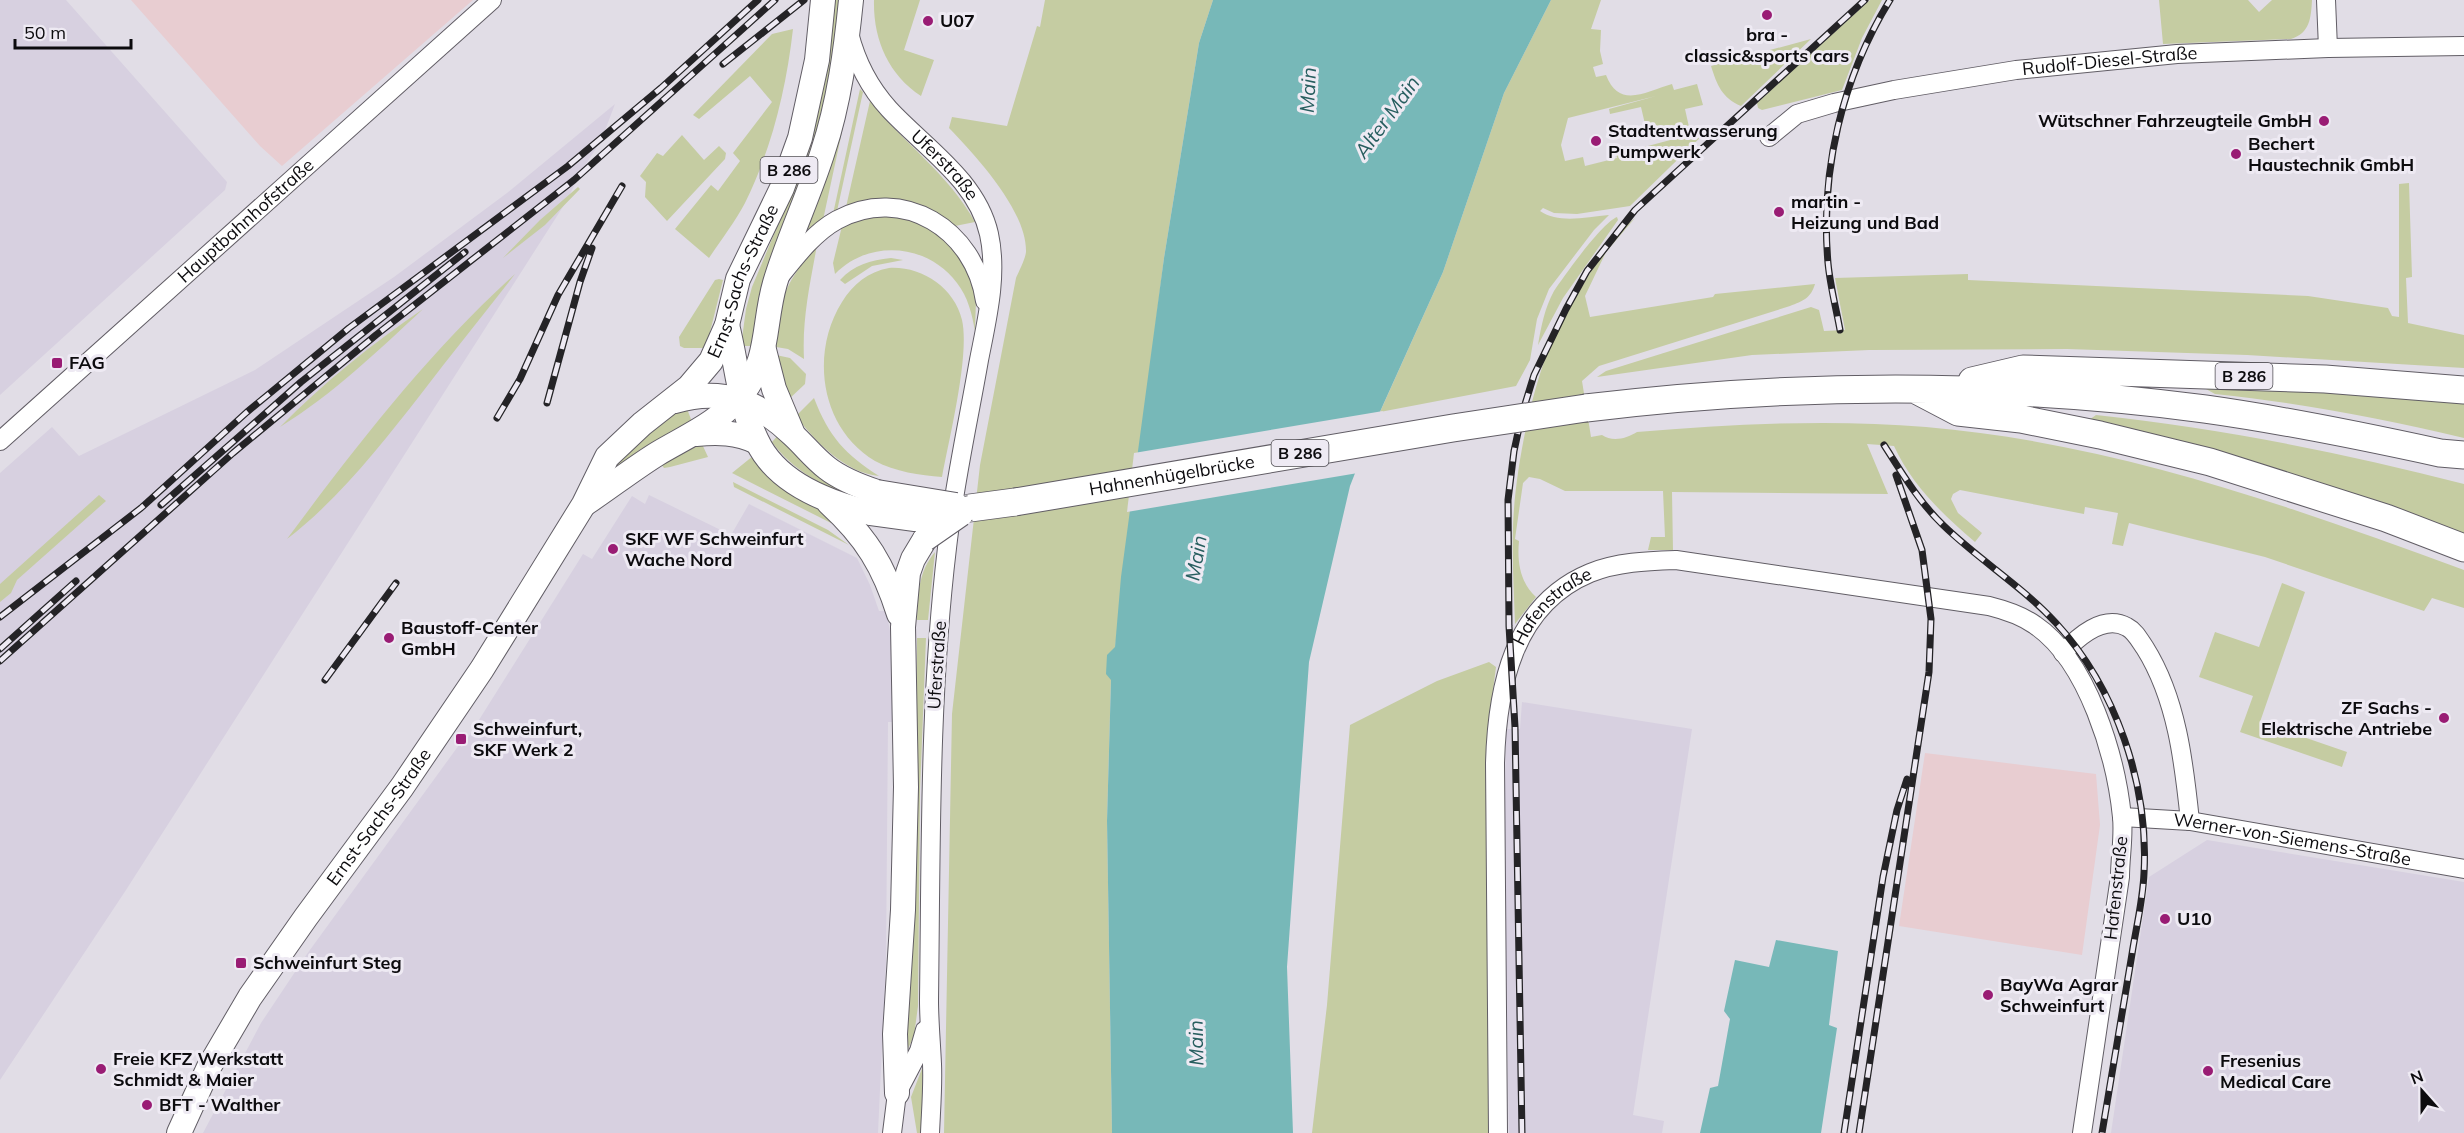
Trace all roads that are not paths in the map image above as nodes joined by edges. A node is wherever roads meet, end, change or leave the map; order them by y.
1 (492, 0) edge
2 (851, 0) edge
3 (2326, 0) edge
4 (822, 3) edge
5 (848, 29) junction
6 (2464, 46) edge
7 (2328, 48) junction
8 (1770, 137) dead end
9 (775, 283) junction
10 (987, 320) junction
11 (727, 325) junction
12 (764, 350) junction
13 (1926, 389) junction
14 (2464, 390) edge
15 (741, 398) junction
16 (672, 401) junction
17 (696, 434) junction
18 (793, 435) junction
19 (0, 441) edge
20 (757, 442) junction
21 (2456, 458) edge
22 (825, 500) junction
23 (874, 502) junction
24 (584, 504) junction
25 (970, 508) junction
26 (2464, 548) edge
27 (903, 627) junction
28 (2063, 653) junction
29 (2122, 817) junction
30 (2190, 821) junction
31 (2464, 869) edge
32 (929, 1014) junction
33 (897, 1093) junction
34 (179, 1133) edge
35 (892, 1133) edge
36 (906, 1133) edge
37 (930, 1133) edge
38 (1498, 1133) edge
39 (2082, 1133) edge

1 - 19 street, Hauptbahnhofstraße
2 - 5 main road, Ernst-Sachs-Straße / B 286
3 - 7 street
4 - 11 main road, Ernst-Sachs-Straße / B 286
5 - 9 main road, Ernst-Sachs-Straße / B 286
5 - 10 street, Uferstraße
6 - 7 street, Rudolf-Diesel-Straße
7 - 8 street, Rudolf-Diesel-Straße
9 - 10 street, Uferstraße
9 - 12 main road, Ernst-Sachs-Straße / B 286
10 - 32 street, Uferstraße
11 - 15 main road, Hahnenhügelbrücke / B 286
11 - 16 main road, Ernst-Sachs-Straße
12 - 15 main road, Ernst-Sachs-Straße
12 - 18 main road, B 286
13 - 14 highway, B 286
13 - 21 highway, B 286
13 - 25 highway, Hahnenhügelbrücke / B 286, bridge
13 - 26 highway
15 - 16 main road, Ernst-Sachs-Straße
15 - 17 main road, Ernst-Sachs-Straße
15 - 18 main road, Ernst-Sachs-Straße
15 - 20 main road, Hahnenhügelbrücke / B 286
16 - 24 main road, Ernst-Sachs-Straße
17 - 20 main road, Ernst-Sachs-Straße
17 - 24 main road, Ernst-Sachs-Straße
18 - 23 main road, Hahnenhügelbrücke / B 286
20 - 22 main road, Hahnenhügelbrücke / B 286
22 - 23 main road, Hahnenhügelbrücke / B 286
22 - 27 main road
23 - 25 main road, Hahnenhügelbrücke / B 286, bridge
24 - 34 main road, Ernst-Sachs-Straße
25 - 27 main road, bridge
27 - 33 main road
28 - 29 street, Hafenstraße
28 - 30 street
28 - 38 street, Hafenstraße
29 - 30 street, Werner-von-Siemens-Straße
29 - 39 street, Hafenstraße
30 - 31 street, Werner-von-Siemens-Straße
32 - 33 street, Uferstraße
32 - 37 street, Uferstraße
33 - 35 street, Uferstraße
33 - 36 street

